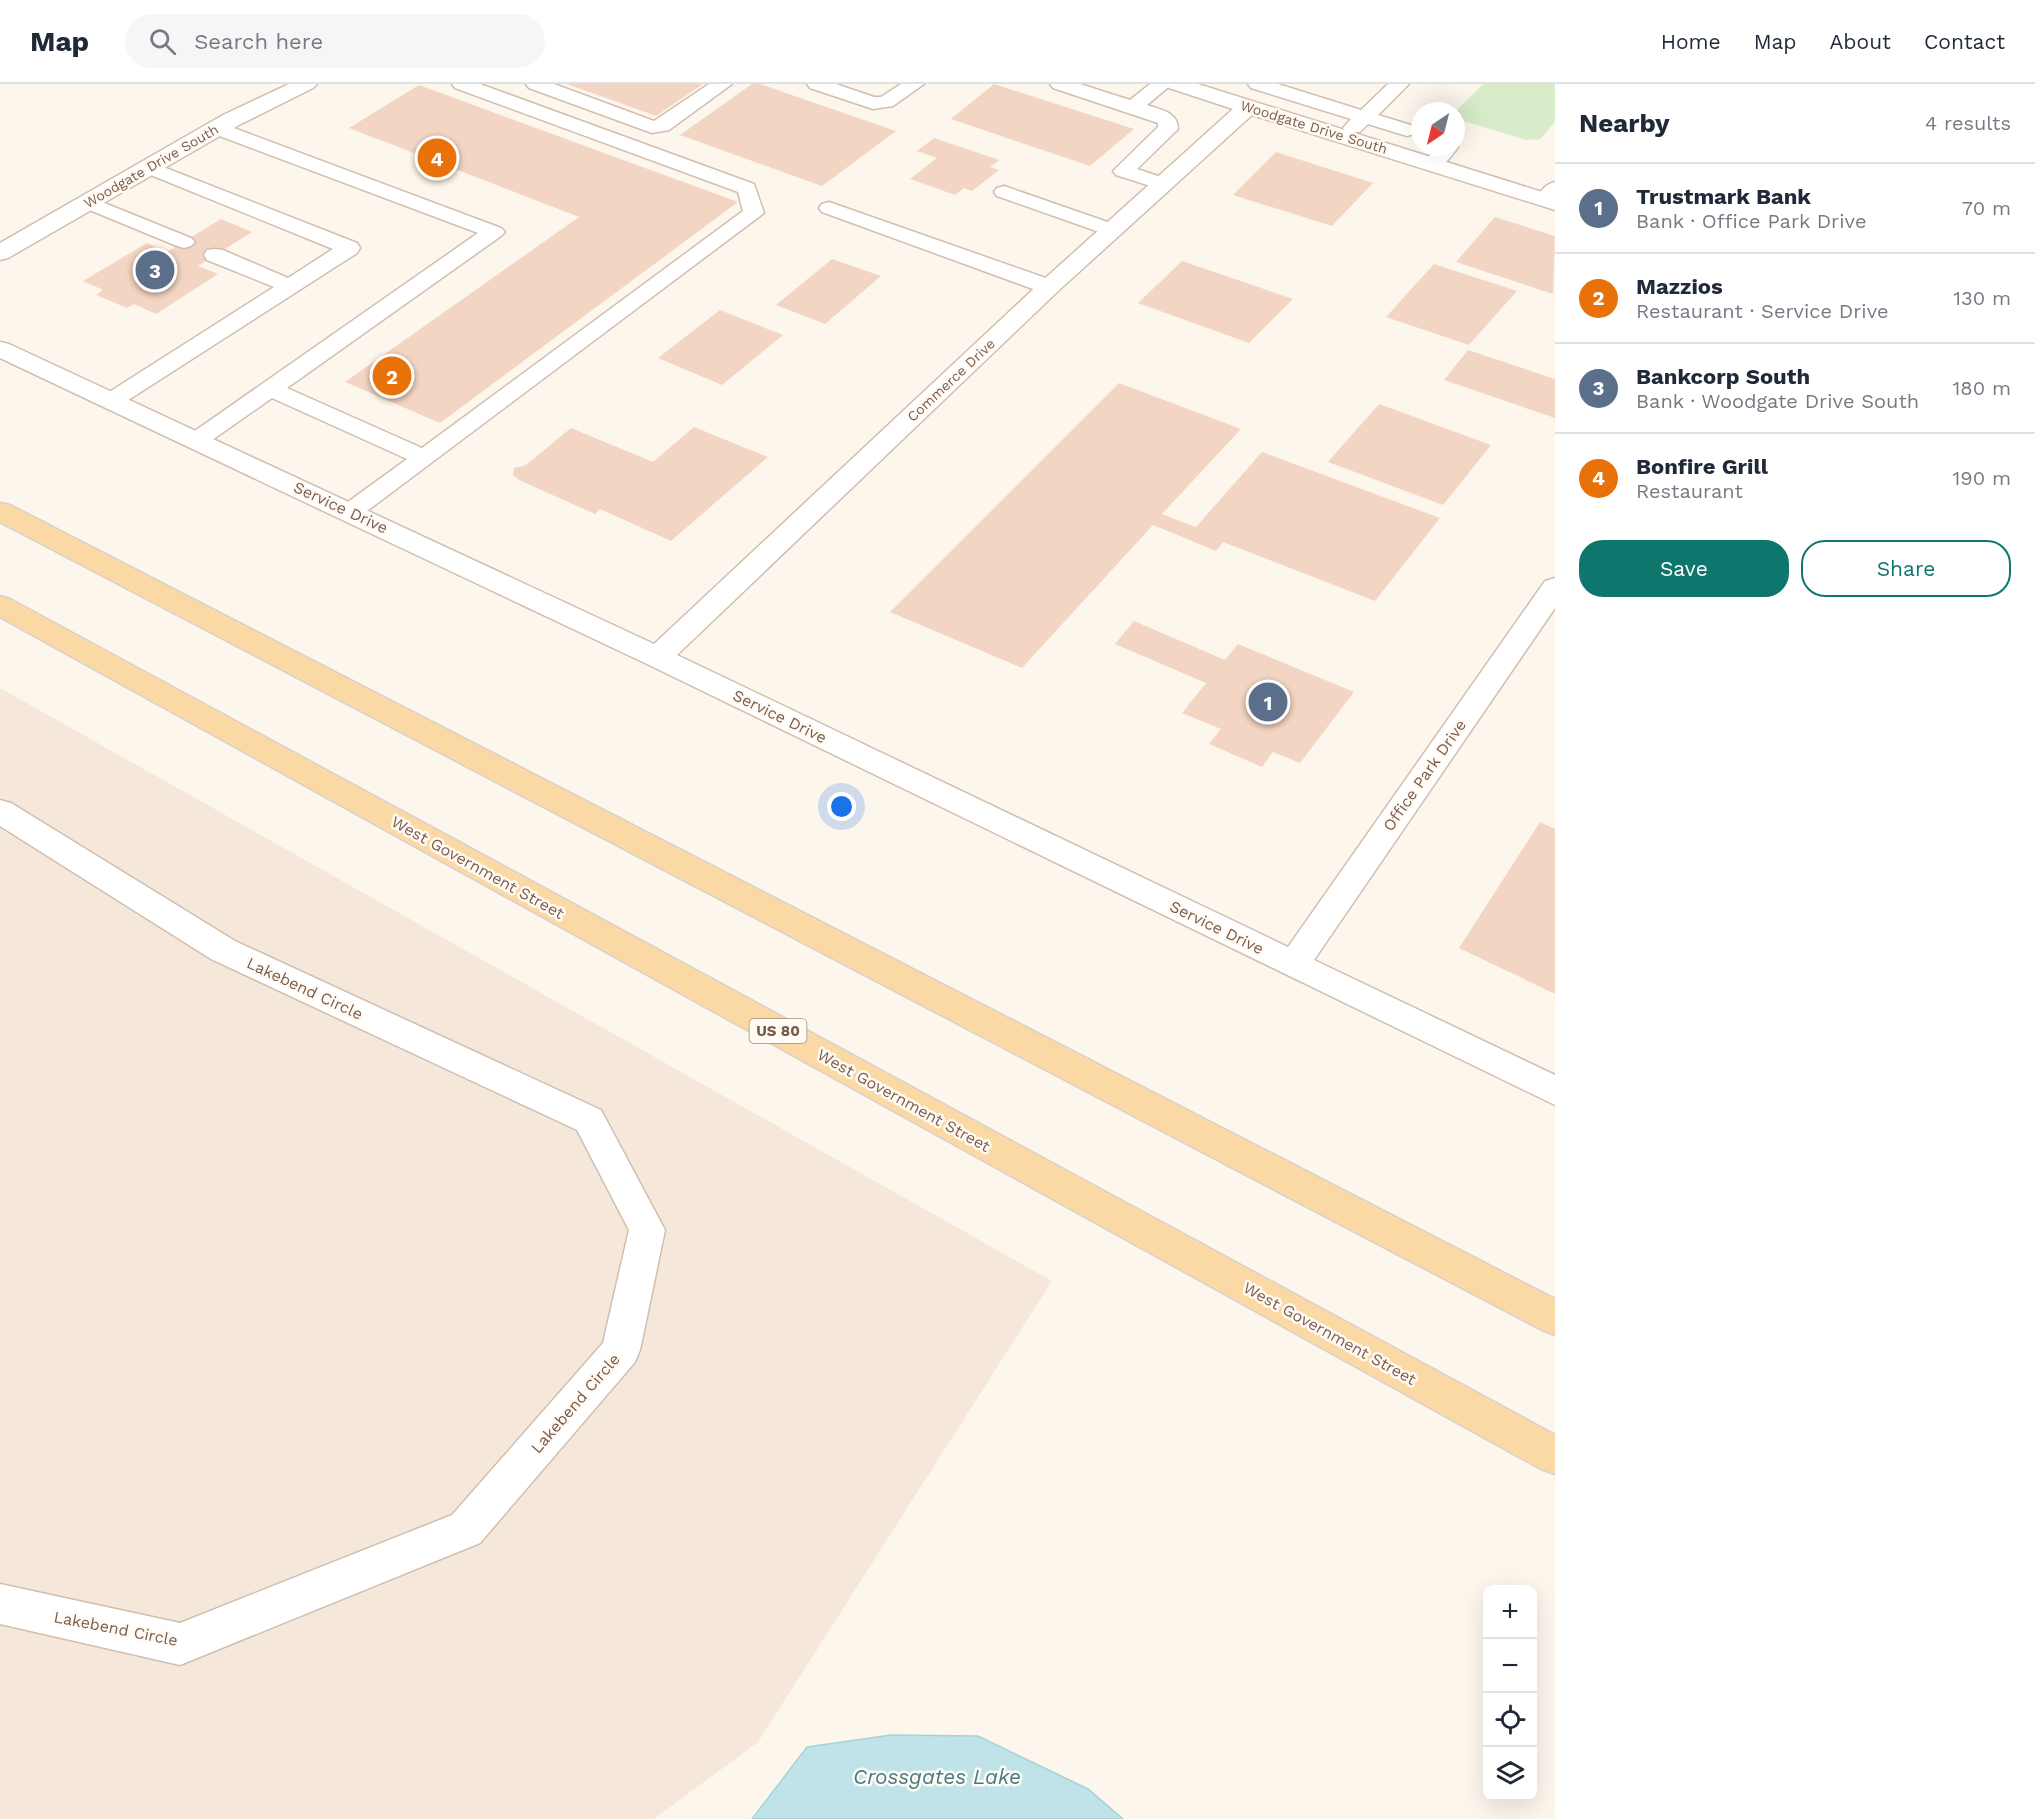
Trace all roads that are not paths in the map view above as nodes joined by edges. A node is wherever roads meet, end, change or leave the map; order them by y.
1 (306, 84) edge
2 (462, 84) edge
3 (537, 84) edge
4 (722, 84) edge
5 (817, 84) edge
6 (914, 84) edge
7 (1060, 84) edge
8 (1162, 84) edge
9 (1176, 84) edge
10 (1399, 84) edge
11 (1259, 93) edge
12 (1133, 107) junction
13 (1364, 117) junction
14 (216, 128) junction
15 (1407, 130) dead end
16 (1344, 137) junction
17 (1440, 156) edge
18 (1432, 164) junction
19 (148, 167) junction
20 (1162, 184) junction
21 (1004, 192) dead end
22 (1552, 197) edge
23 (87, 202) junction
24 (829, 208) dead end
25 (1112, 230) junction
26 (184, 242) dead end
27 (0, 253) edge
28 (215, 255) dead end
29 (290, 286) junction
30 (1049, 287) junction
31 (0, 349) edge
32 (270, 389) junction
33 (111, 401) junction
34 (197, 440) junction
35 (423, 457) junction
36 (0, 511) edge
37 (350, 512) junction
38 (1555, 586) edge
39 (0, 605) edge
40 (657, 657) junction
41 (0, 812) edge
42 (1294, 964) junction
43 (1555, 1091) edge
44 (1555, 1318) edge
45 (1555, 1456) edge
46 (0, 1604) edge

1 - 14 street, Woodgate Drive South
2 - 35 lane
3 - 4 lane
5 - 6 lane
7 - 12 lane
8 - 12 lane
9 - 11 street, Woodgate Drive South
10 - 13 lane
11 - 13 lane
11 - 16 street, Woodgate Drive South
11 - 20 street, Commerce Drive
12 - 20 lane
13 - 15 lane
13 - 16 lane
14 - 19 street, Woodgate Drive South
14 - 32 lane
16 - 18 street, Woodgate Drive South
17 - 18 lane
18 - 22 street, Woodgate Drive South
19 - 23 street, Woodgate Drive South
19 - 29 lane
20 - 25 street, Commerce Drive
21 - 25 lane
23 - 26 lane
23 - 27 street, Woodgate Drive South
24 - 30 lane
25 - 30 street, Commerce Drive
28 - 29 lane
29 - 33 lane
30 - 40 street, Commerce Drive
31 - 33 street, Service Drive
32 - 34 lane
32 - 35 lane
33 - 34 street, Service Drive
34 - 37 street, Service Drive
35 - 37 lane
36 - 44 main road
37 - 40 street, Service Drive
38 - 42 street, Office Park Drive
39 - 45 main road, West Government Street / US 80
40 - 42 street, Service Drive
41 - 46 street, Lakebend Circle
42 - 43 street, Service Drive

